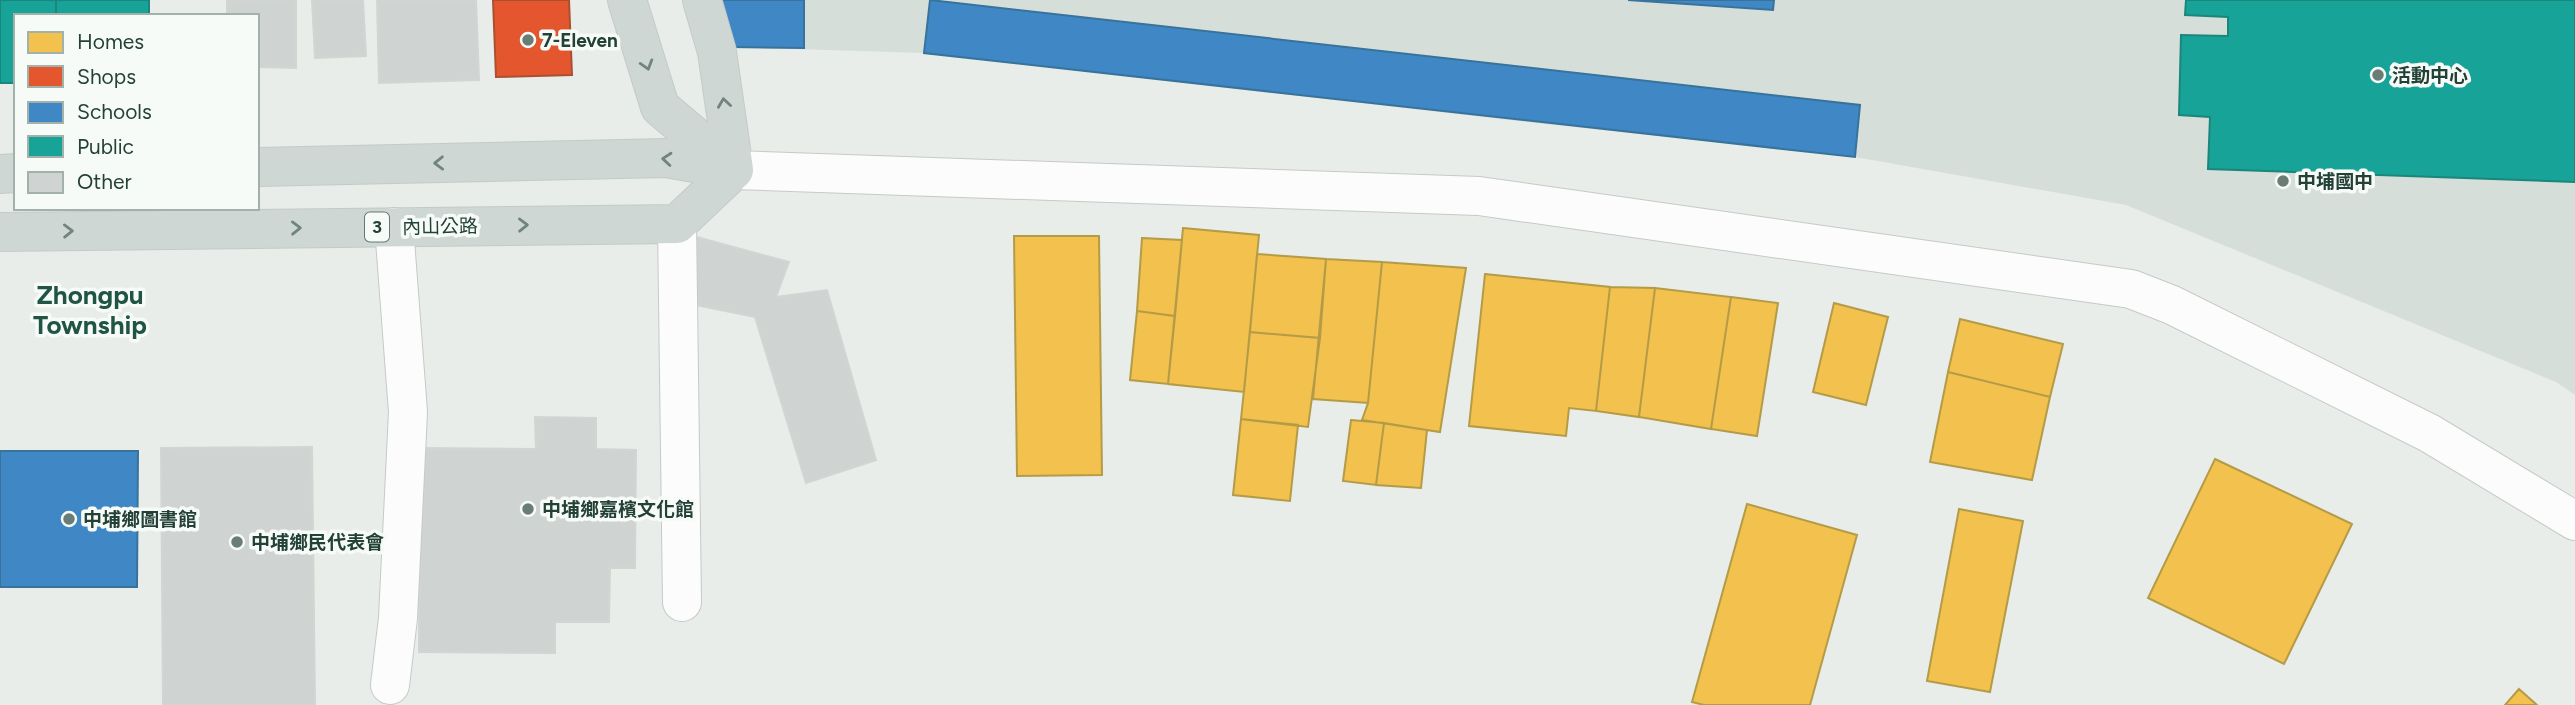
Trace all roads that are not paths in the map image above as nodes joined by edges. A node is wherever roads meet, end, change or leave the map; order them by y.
1 (627, 0) edge
2 (702, 0) edge
3 (259, 167) edge
4 (734, 170) junction
5 (677, 224) junction
6 (394, 226) junction
7 (0, 232) edge
8 (2575, 521) edge
9 (682, 602) dead end
10 (390, 685) dead end

1 -> 4 main road
4 -> 2 main road
4 -> 3 main road
4 - 5 main road
4 - 8 street
6 -> 5 main road, 內山公路 / 3
5 - 9 street
7 -> 6 main road, 內山公路 / 3
6 - 10 street

